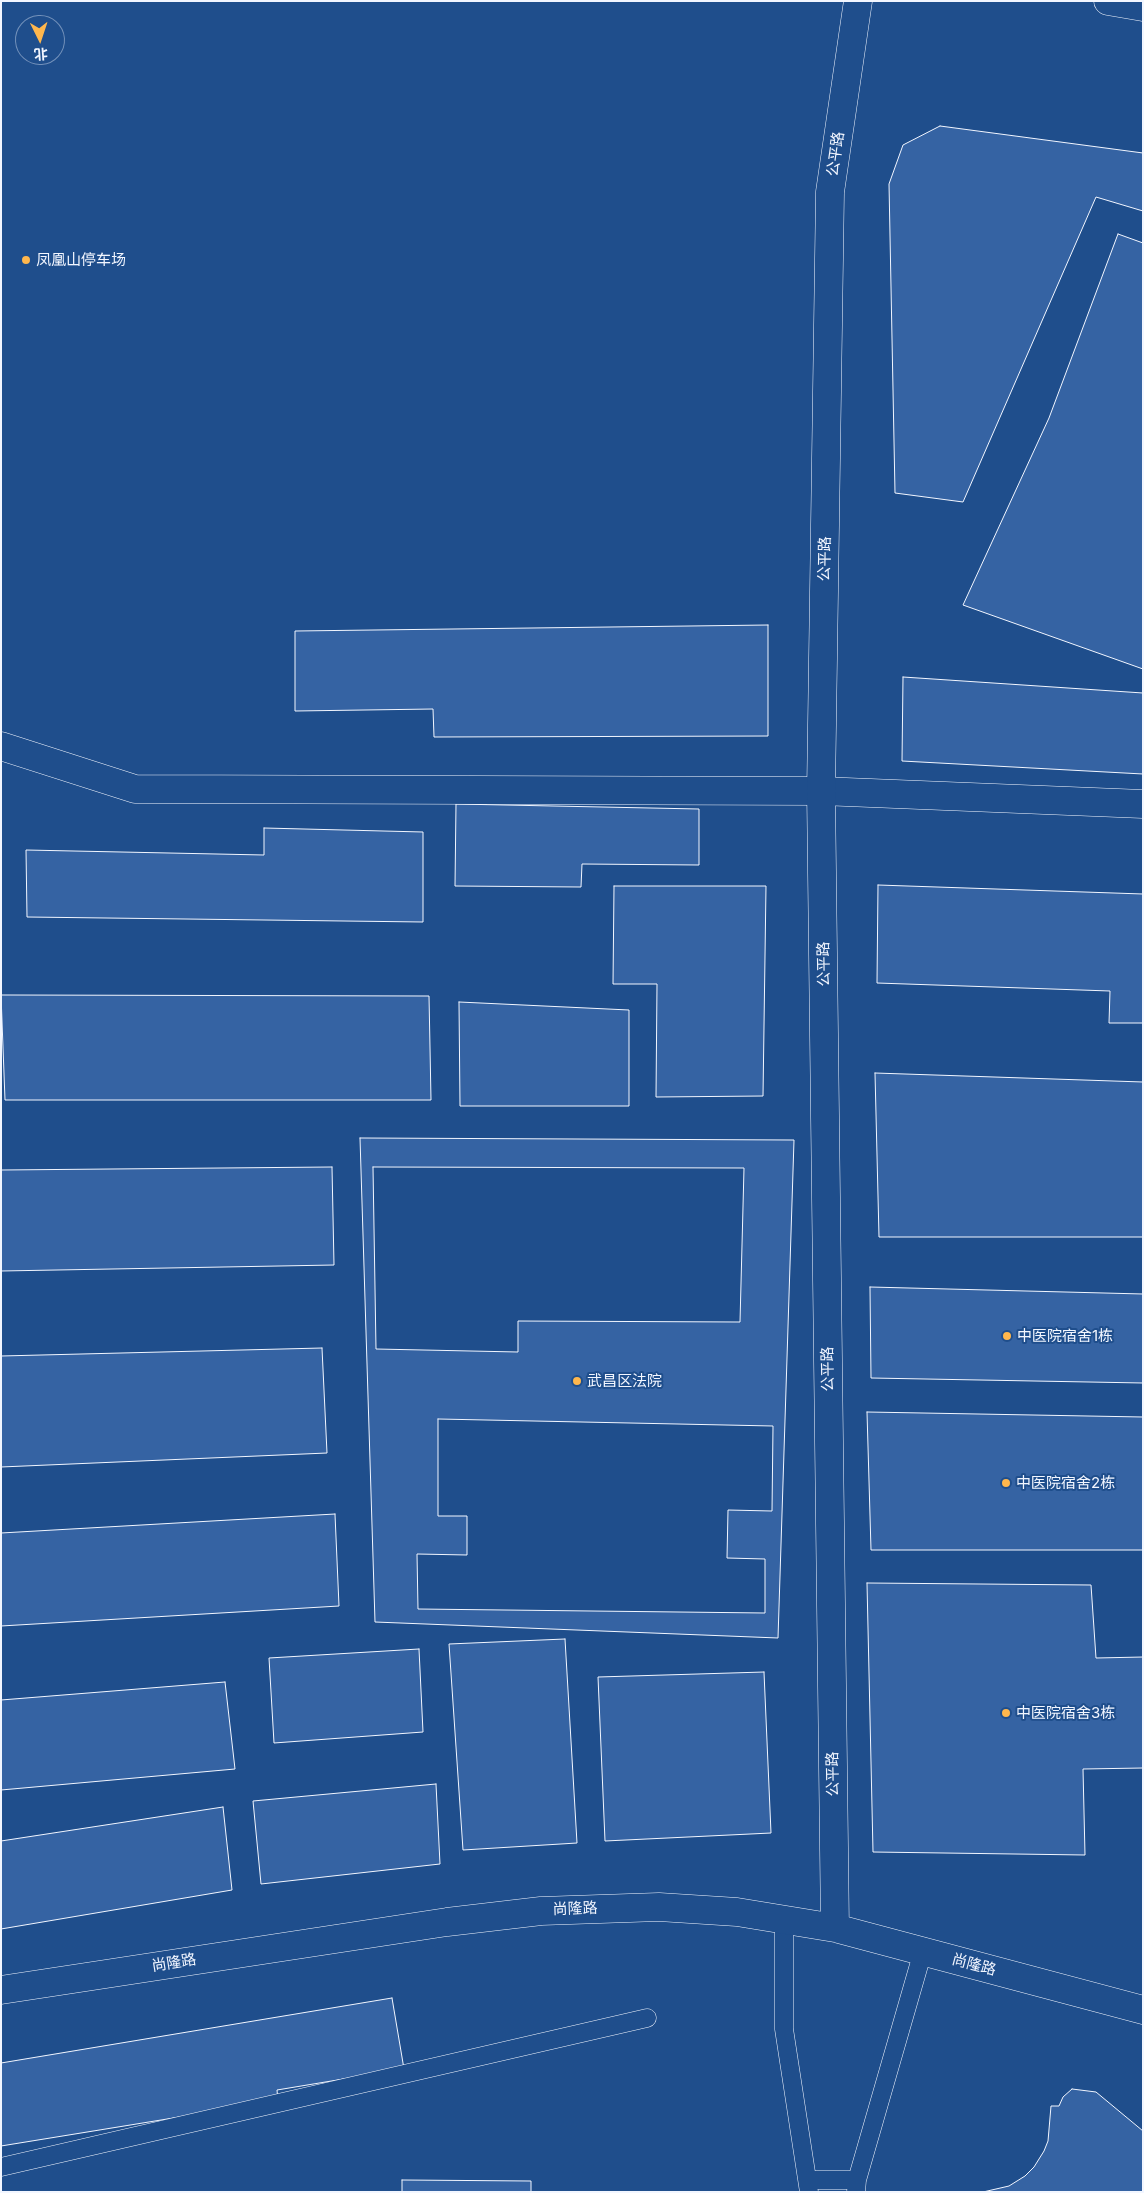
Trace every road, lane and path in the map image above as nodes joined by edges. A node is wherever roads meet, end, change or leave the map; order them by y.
1 (858, 1) edge
2 (1108, 1) edge
3 (1143, 7) edge
4 (1, 746) edge
5 (822, 791) junction
6 (1143, 804) edge
7 (784, 1918) junction
8 (835, 1928) junction
9 (922, 1952) junction
10 (1, 1990) edge
11 (1143, 2010) edge
12 (647, 2018) dead end
13 (1, 2167) edge
14 (808, 2186) edge
15 (857, 2186) edge

1 - 5 street, 公平路
2 - 3 street
4 - 5 street
5 - 6 street
5 - 8 street, 公平路
7 - 8 street, 尚隆路
7 - 10 street, 尚隆路
7 - 14 lane
8 - 9 street, 尚隆路
9 - 11 street, 尚隆路
9 - 15 lane
12 - 13 lane
14 - 15 lane

